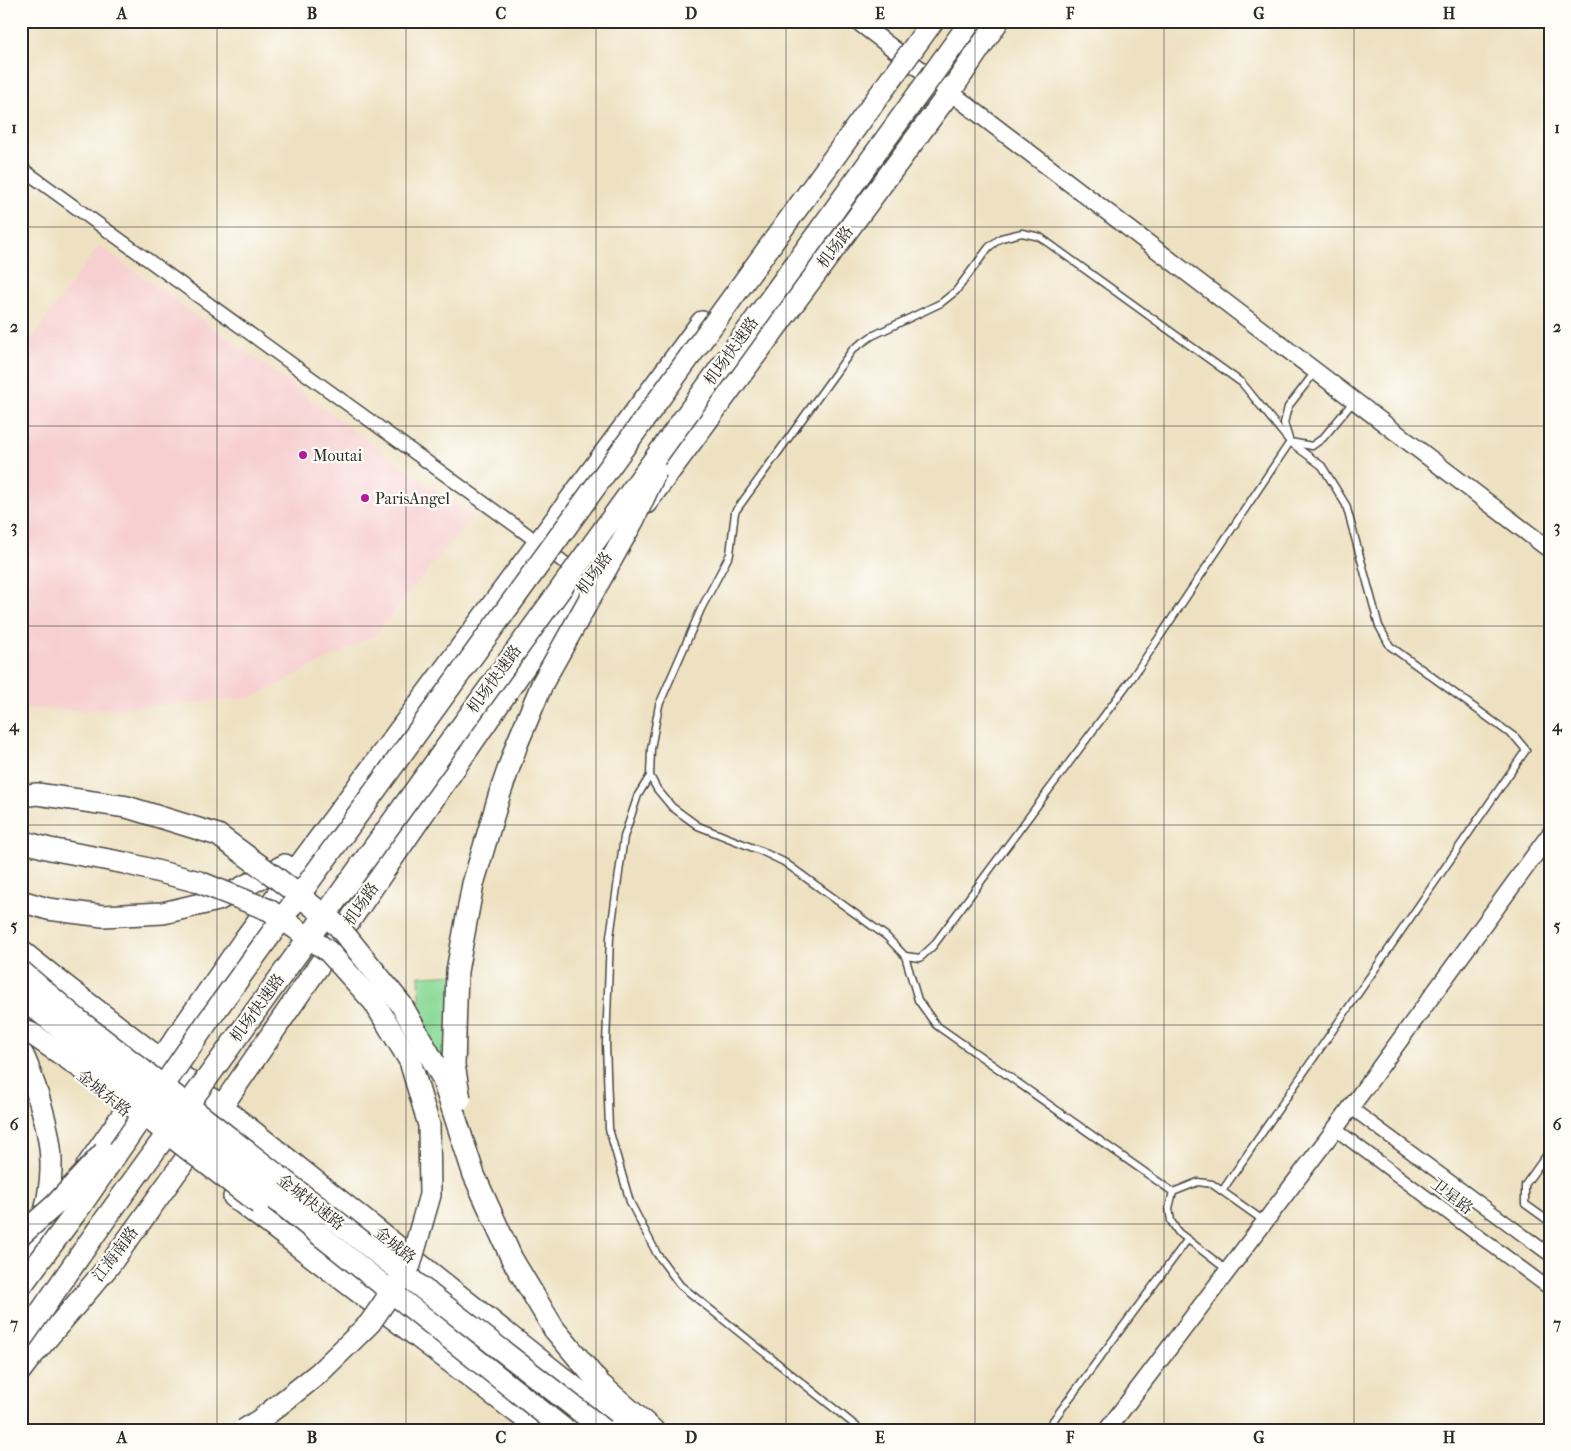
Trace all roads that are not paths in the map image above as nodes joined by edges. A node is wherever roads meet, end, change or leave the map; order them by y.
1 (857, 21) edge
2 (923, 21) edge
3 (933, 21) edge
4 (971, 21) edge
5 (998, 21) edge
6 (900, 53) junction
7 (950, 92) junction
8 (21, 168) edge
9 (1316, 371) junction
10 (1354, 401) junction
11 (676, 428) junction
12 (1290, 442) junction
13 (538, 543) junction
14 (1550, 550) edge
15 (588, 581) junction
16 (650, 776) junction
17 (21, 796) edge
18 (1550, 834) edge
19 (21, 841) edge
20 (314, 844) junction
21 (21, 901) edge
22 (21, 951) edge
23 (905, 956) junction
24 (21, 971) edge
25 (21, 997) edge
26 (208, 1021) junction
27 (21, 1028) edge
28 (21, 1052) edge
29 (161, 1060) junction
30 (222, 1107) junction
31 (1351, 1108) junction
32 (126, 1111) junction
33 (1335, 1129) junction
34 (203, 1133) joint
35 (1550, 1150) edge
36 (185, 1160) junction
37 (474, 1175) junction
38 (1222, 1191) junction
39 (1173, 1192) junction
40 (1265, 1222) junction
41 (1550, 1222) edge
42 (29, 1236) edge
43 (1188, 1240) junction
44 (1550, 1255) edge
45 (21, 1260) edge
46 (1228, 1270) junction
47 (21, 1286) edge
48 (1550, 1288) edge
49 (21, 1340) edge
50 (21, 1370) edge
51 (552, 1426) edge
52 (244, 1430) edge
53 (604, 1430) edge
54 (628, 1430) edge
55 (653, 1430) edge
56 (862, 1430) edge
57 (1046, 1430) edge
58 (1107, 1430) edge

1 - 6 street
2 - 6 main road
3 - 26 main road, 机场快速路, bridge
4 - 11 main road, 机场快速路, bridge
5 - 7 main road, 机场路
6 - 7 street
6 - 13 main road
7 - 9 street
7 - 15 main road, 机场路
8 - 13 street
9 - 10 street
9 - 12 lane
10 - 12 lane
10 - 14 street
11 - 37 main road, bridge
11 - 49 main road, 机场快速路, bridge
12 - 16 lane
12 - 23 lane
12 - 38 lane
13 - 15 street
13 - 20 main road
15 - 30 main road, 机场路
16 - 23 lane
16 - 56 lane
17 - 37 main road, bridge
18 - 31 street
19 - 52 main road, bridge
20 - 21 main road
20 - 29 main road
22 - 29 main road
23 - 39 lane
24 - 53 main road, 金城快速路, bridge
25 - 51 main road, 金城快速路, bridge
26 - 42 main road, bridge
26 - 47 main road, 机场快速路, bridge
27 - 32 main road, 金城东路
27 - 51 main road, bridge
28 - 42 main road
29 - 30 main road, 金城路
29 - 32 main road
30 - 34 main road, 机场路
30 - 54 main road, 金城路
31 - 33 street
31 - 44 street, 卫星路
32 - 36 main road, 金城东路
32 - 42 main road
33 - 40 street
33 - 48 street, 卫星路
34 - 36 main road, 江海南路
35 - 41 lane
36 - 50 main road, 江海南路
36 - 51 main road
37 - 55 main road, bridge
38 - 39 lane
38 - 40 lane
39 - 43 lane
40 - 46 street
42 - 45 main road
43 - 46 lane
43 - 57 lane
46 - 58 street

